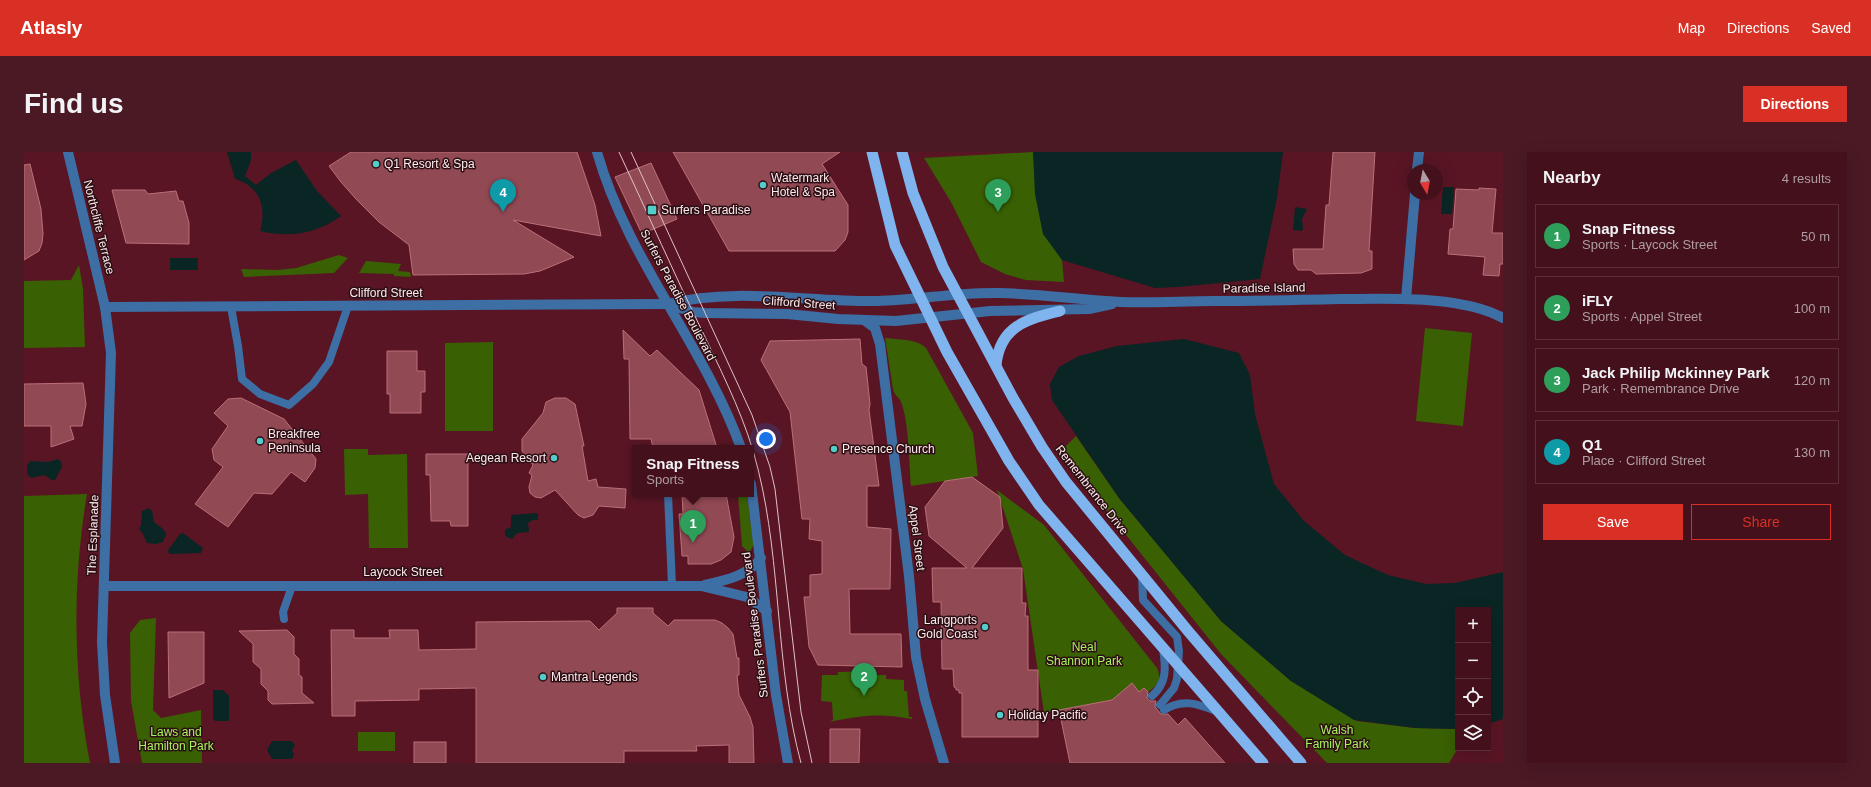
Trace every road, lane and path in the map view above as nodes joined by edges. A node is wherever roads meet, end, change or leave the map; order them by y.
1 (68, 152) edge
2 (597, 152) edge
3 (872, 152) edge
4 (902, 152) edge
5 (1419, 152) edge
6 (1418, 164) edge
7 (1414, 200) edge
8 (957, 294) junction
9 (921, 297) junction
10 (1406, 299) junction
11 (1122, 302) junction
12 (667, 304) junction
13 (348, 306) junction
14 (105, 307) junction
15 (231, 307) junction
16 (1060, 311) junction
17 (968, 313) junction
18 (930, 317) junction
19 (1503, 318) edge
20 (864, 320) junction
21 (996, 365) junction
22 (740, 445) edge
23 (668, 497) edge
24 (753, 497) edge
25 (760, 558) junction
26 (1142, 575) junction
27 (672, 585) junction
28 (104, 586) junction
29 (292, 586) junction
30 (701, 586) junction
31 (767, 611) junction
32 (284, 619) dead end
33 (1163, 649) junction
34 (1178, 666) junction
35 (1152, 696) dead end
36 (1217, 711) junction
37 (115, 763) edge
38 (788, 763) edge
39 (944, 763) edge
40 (1263, 763) edge
41 (1301, 763) edge

1 - 14 street, Northcliffe Terrace
2 - 12 street, Surfers Paradise Boulevard
3 - 9 highway
4 - 8 highway, Remembrance Drive
5 - 6 street
7 - 10 street
8 - 9 street, Clifford Street
8 - 11 street, Paradise Island
8 - 17 highway, Remembrance Drive
9 - 12 street, Clifford Street
9 - 18 highway
10 - 11 street, Paradise Island
10 - 19 street, Paradise Island
11 - 16 street, Paradise Island
12 - 13 street, Clifford Street
12 - 20 street, Clifford Street
12 - 22 street, Surfers Paradise Boulevard
13 - 15 street, Clifford Street
13 - 15 lane
14 - 15 street, Clifford Street
14 - 28 street, The Esplanade
16 - 17 street, Paradise Island
16 - 21 highway
17 - 18 street, Paradise Island
17 - 21 highway, Remembrance Drive
18 - 20 street, Clifford Street
18 - 33 highway
20 - 39 street, Appel Street
21 - 26 highway, Remembrance Drive
23 - 27 lane
24 - 25 street, Surfers Paradise Boulevard
25 - 30 street, Laycock Street
25 - 31 street, Surfers Paradise Boulevard
26 - 34 lane
26 - 41 highway, Remembrance Drive
27 - 29 street, Laycock Street
27 - 30 street, Laycock Street
28 - 29 street, Laycock Street
28 - 37 street, The Esplanade
29 - 32 lane
30 - 31 street, Laycock Street
31 - 38 street, Surfers Paradise Boulevard
33 - 34 highway
33 - 35 lane
34 - 36 highway
34 - 36 lane
36 - 40 highway

